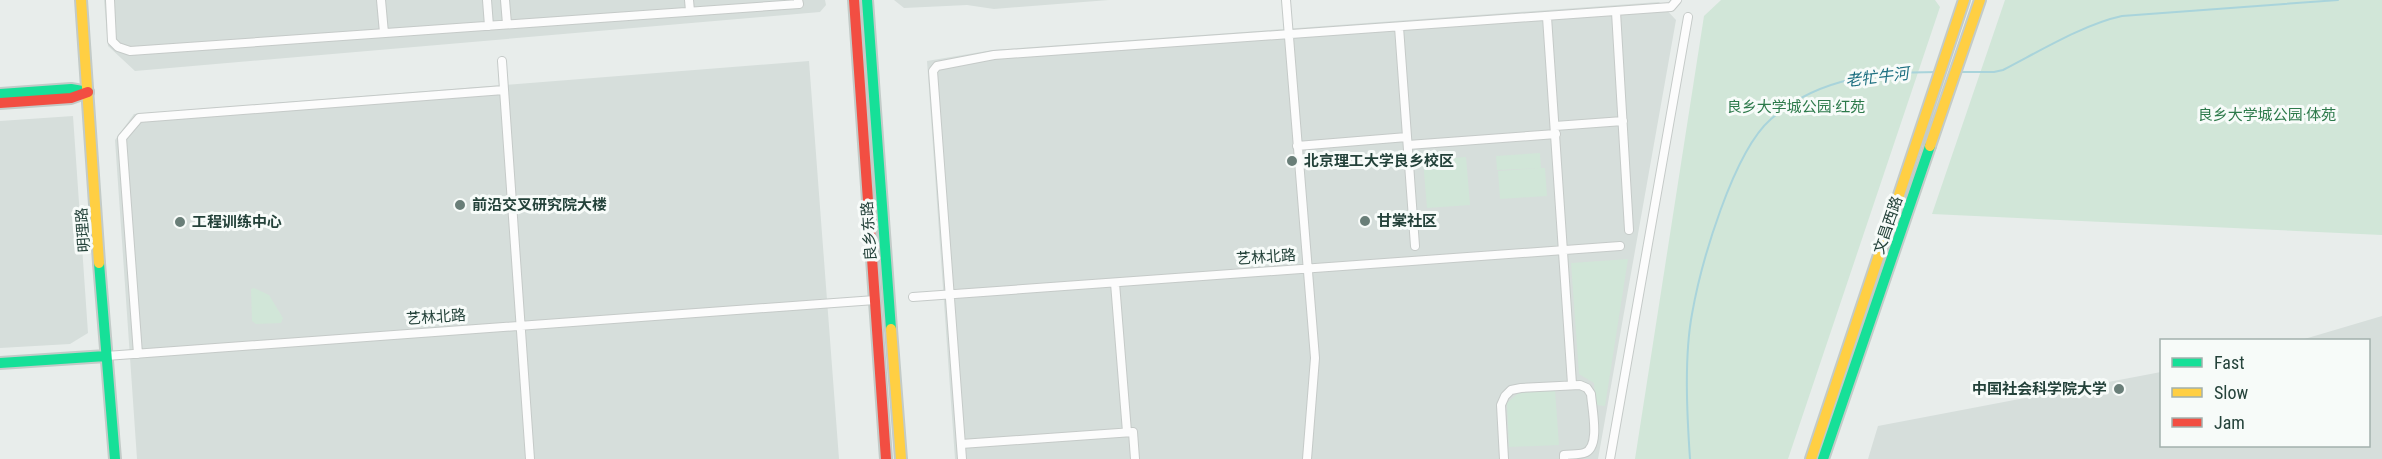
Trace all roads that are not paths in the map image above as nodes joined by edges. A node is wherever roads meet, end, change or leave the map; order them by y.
1 (81, 0) edge
2 (110, 0) edge
3 (381, 0) edge
4 (487, 0) edge
5 (505, 0) edge
6 (689, 0) edge
7 (798, 0) edge
8 (854, 0) edge
9 (867, 0) edge
10 (1286, 0) edge
11 (1677, 0) edge
12 (1964, 0) edge
13 (1980, 0) edge
14 (690, 11) junction
15 (1616, 12) junction
16 (1547, 17) junction
17 (1688, 18) dead end
18 (507, 24) junction
19 (489, 26) junction
20 (1399, 27) junction
21 (384, 33) junction
22 (1288, 35) junction
23 (869, 36) junction
24 (857, 37) junction
25 (502, 61) dead end
26 (504, 90) junction
27 (88, 92) junction
28 (0, 94) edge
29 (0, 104) edge
30 (1623, 121) junction
31 (1555, 130) junction
32 (1407, 141) junction
33 (1297, 146) junction
34 (1629, 230) dead end
35 (1415, 246) dead end
36 (1620, 246) dead end
37 (1564, 250) junction
38 (1307, 269) junction
39 (1115, 283) junction
40 (950, 295) junction
41 (914, 297) dead end
42 (875, 300) junction
43 (520, 326) junction
44 (138, 354) junction
45 (106, 356) junction
46 (0, 363) edge
47 (1572, 384) junction
48 (1127, 432) junction
49 (961, 444) junction
50 (115, 459) edge
51 (530, 459) edge
52 (886, 459) edge
53 (901, 459) edge
54 (962, 459) edge
55 (1135, 459) edge
56 (1307, 459) edge
57 (1504, 459) edge
58 (1564, 459) edge
59 (1610, 459) edge
60 (1811, 459) edge
61 (1823, 459) edge

1 - 27 main road, 明理路
2 - 21 street
3 - 21 street
4 - 19 street
5 - 18 street
6 - 14 street
7 - 14 street
8 - 24 main road, 良乡东路
9 - 23 main road, 良乡东路
10 - 22 street
11 - 15 street
12 - 60 main road, 文昌西路
13 - 61 main road, 文昌西路
14 - 18 street
15 - 16 street
15 - 30 street
16 - 20 street
16 - 31 street
17 - 59 street
18 - 19 street
19 - 21 street
20 - 22 street
20 - 32 street
22 - 33 street
22 - 40 street
23 - 24 main road
23 - 53 main road, 良乡东路
24 - 42 main road, 良乡东路
25 - 26 street
26 - 43 street
26 - 44 street
27 - 28 main road
27 - 29 main road
27 - 45 main road, 明理路
30 - 31 street
30 - 34 street
31 - 32 street
31 - 37 street
32 - 33 street
32 - 35 street
33 - 38 street
36 - 37 street, 艺林北路
37 - 38 street, 艺林北路
37 - 47 street
38 - 39 street, 艺林北路
38 - 56 street
39 - 40 street, 艺林北路
39 - 48 street
40 - 41 street, 艺林北路
40 - 49 street
42 - 43 street, 艺林北路
42 - 52 main road, 良乡东路
43 - 44 street, 艺林北路
43 - 51 street
44 - 45 street, 艺林北路
45 - 46 main road, 艺林北路
45 - 50 main road, 明理路
47 - 57 street
47 - 58 street
48 - 49 street
48 - 55 street
49 - 54 street

